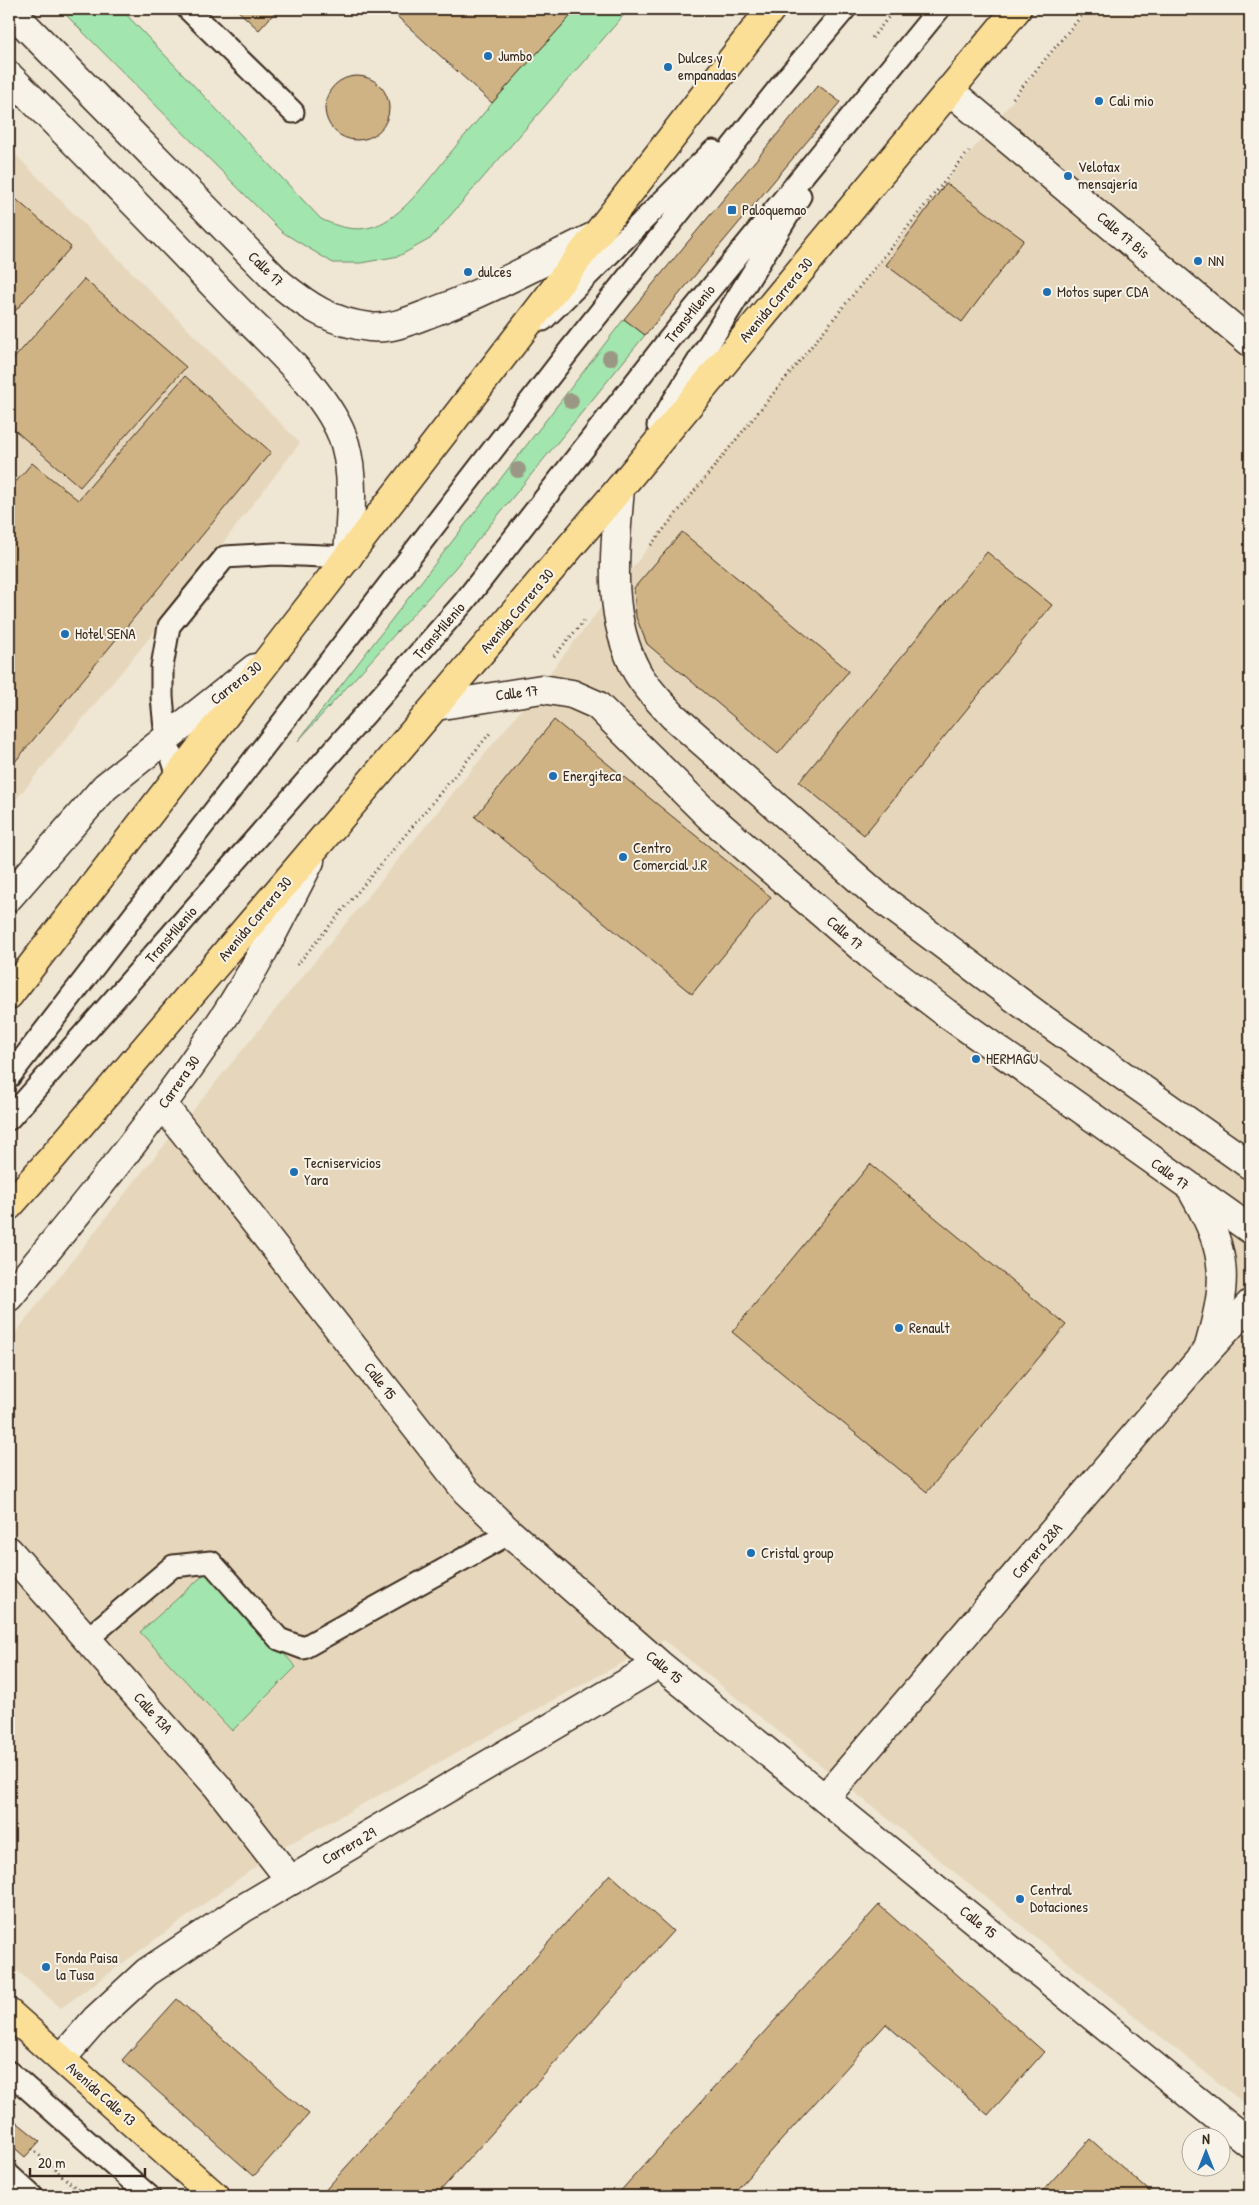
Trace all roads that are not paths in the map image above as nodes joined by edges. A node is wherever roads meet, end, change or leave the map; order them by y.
1 (9, 9) edge
2 (188, 9) edge
3 (772, 9) edge
4 (845, 9) edge
5 (939, 9) edge
6 (1017, 9) edge
7 (9, 76) edge
8 (786, 79) junction
9 (950, 90) junction
10 (293, 112) dead end
11 (845, 123) junction
12 (596, 236) junction
13 (1250, 342) edge
14 (485, 378) junction
15 (620, 488) junction
16 (348, 557) junction
17 (270, 656) junction
18 (436, 706) junction
19 (166, 739) junction
20 (178, 776) junction
21 (318, 846) junction
22 (9, 898) edge
23 (9, 995) edge
24 (9, 1076) edge
25 (164, 1104) junction
26 (9, 1119) edge
27 (1250, 1165) edge
28 (1191, 1189) junction
29 (9, 1206) edge
30 (1250, 1229) edge
31 (9, 1297) edge
32 (1250, 1304) edge
33 (1208, 1350) junction
34 (510, 1533) junction
35 (9, 1551) edge
36 (87, 1639) junction
37 (659, 1664) junction
38 (825, 1798) junction
39 (291, 1881) junction
40 (9, 2013) edge
41 (61, 2058) junction
42 (9, 2072) edge
43 (1250, 2144) edge
44 (9, 2175) edge
45 (32, 2196) edge
46 (149, 2196) edge
47 (215, 2196) edge

1 - 12 street, Calle 17
2 - 10 lane
3 - 12 main road
4 - 8 lane
5 - 11 lane, TransMilenio
6 - 9 main road, Avenida Carrera 30
7 - 16 street
8 - 14 lane
8 - 24 lane
9 - 13 street, Calle 17 Bis
9 - 15 main road, Avenida Carrera 30
11 - 15 lane, TransMilenio
11 - 26 lane, TransMilenio
12 - 14 main road
14 - 16 main road
15 - 18 main road, Avenida Carrera 30
15 - 27 street
16 - 17 main road
16 - 19 lane
17 - 19 street, Carrera 30
17 - 20 main road
18 - 21 main road, Avenida Carrera 30
18 - 28 street, Calle 17
19 - 20 lane
19 - 22 street, Carrera 30
20 - 23 main road
21 - 25 street, Carrera 30
21 - 29 main road, Avenida Carrera 30
25 - 31 street, Carrera 30
25 - 34 street, Calle 15
28 - 30 street, Calle 17
28 - 33 street
32 - 33 street, Carrera 28A
33 - 38 street, Carrera 28A
34 - 36 lane
34 - 37 street, Calle 15
35 - 36 street, Calle 13A
36 - 39 street, Calle 13A
37 - 38 street, Calle 15
37 - 39 street, Carrera 29
38 - 43 street, Calle 15
39 - 41 street, Carrera 29
40 - 41 main road, Avenida Calle 13
41 - 47 main road, Avenida Calle 13
42 - 46 lane
44 - 45 lane

